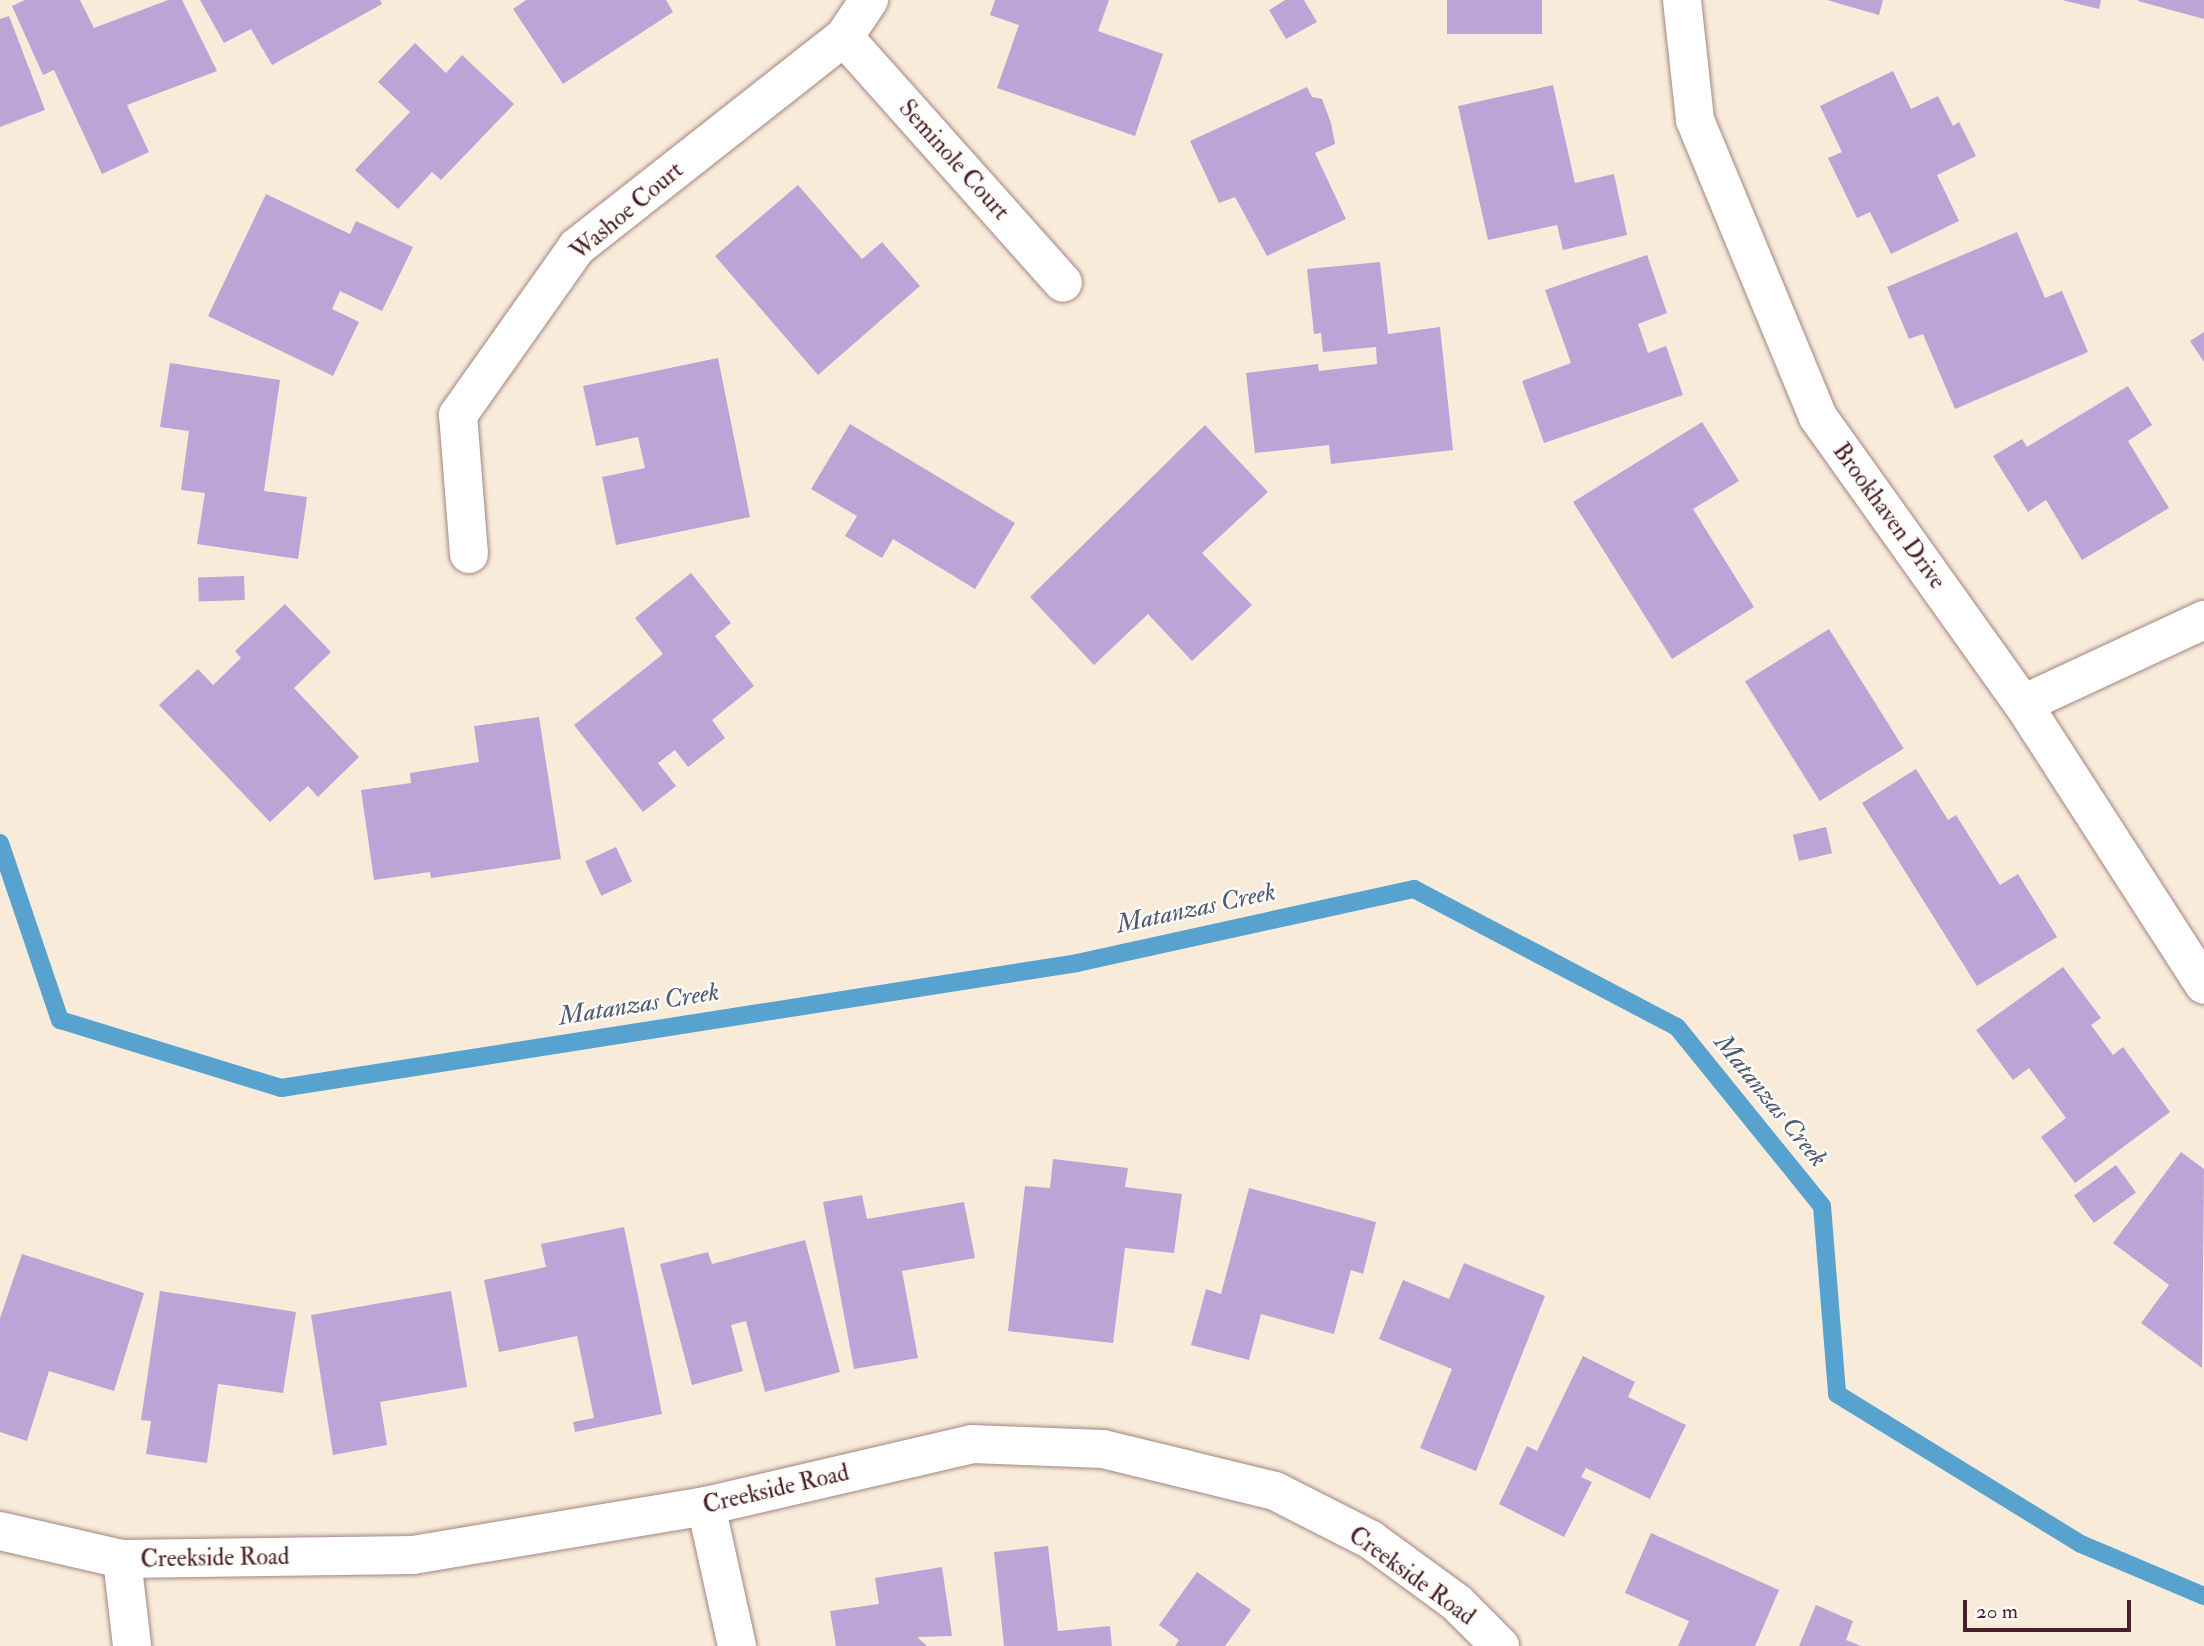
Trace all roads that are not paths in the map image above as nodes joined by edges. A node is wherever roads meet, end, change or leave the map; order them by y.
1 (869, 0) edge
2 (1682, 0) edge
3 (844, 37) junction
4 (1063, 283) dead end
5 (469, 554) dead end
6 (2204, 620) edge
7 (2024, 704) junction
8 (2204, 985) edge
9 (706, 1506) junction
10 (0, 1531) edge
11 (122, 1559) junction
12 (132, 1646) edge
13 (737, 1646) edge
14 (1500, 1646) edge

1 - 3 street, Washoe Court
2 - 7 street, Brookhaven Drive
3 - 4 street, Seminole Court
3 - 5 street, Washoe Court
6 - 7 street
7 - 8 street, Brookhaven Drive
9 - 11 street, Creekside Road
9 - 13 street
9 - 14 street, Creekside Road
10 - 11 street, Creekside Road
11 - 12 street

